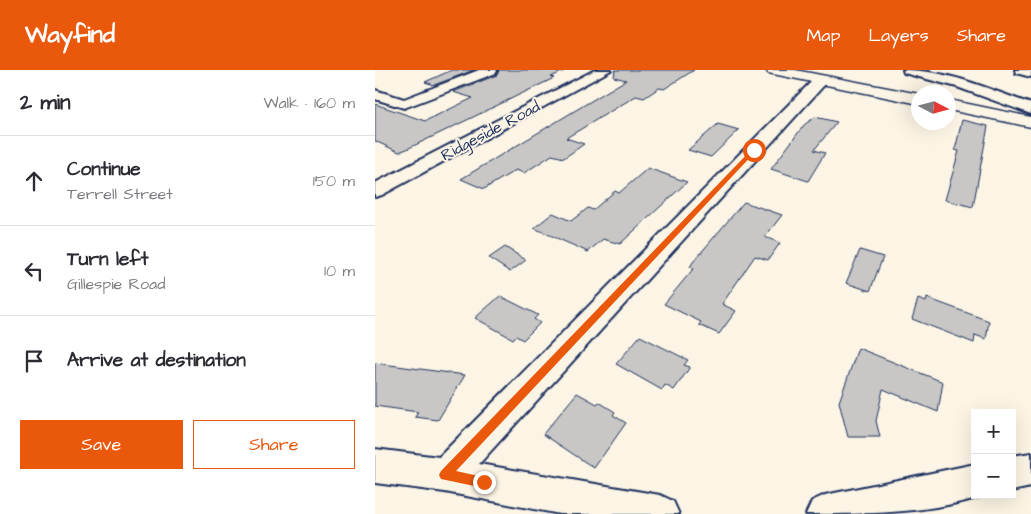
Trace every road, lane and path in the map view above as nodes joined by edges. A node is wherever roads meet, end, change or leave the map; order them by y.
1 (491, 70) edge
2 (605, 70) edge
3 (773, 70) edge
4 (909, 70) edge
5 (1021, 70) edge
6 (1031, 73) edge
7 (821, 80) junction
8 (375, 94) edge
9 (911, 97) edge
10 (956, 106) edge
11 (1031, 108) edge
12 (1031, 122) edge
13 (375, 190) edge
14 (375, 466) edge
15 (1031, 470) edge
16 (1016, 473) edge
17 (445, 475) junction
18 (971, 483) edge
19 (660, 514) edge
20 (825, 514) edge

1 - 8 street
2 - 13 street, Ridgeside Road
3 - 7 main road
4 - 11 street
5 - 6 street
7 - 9 main road
7 - 17 street
10 - 12 main road
14 - 17 street
15 - 16 street
17 - 19 street
18 - 20 street

